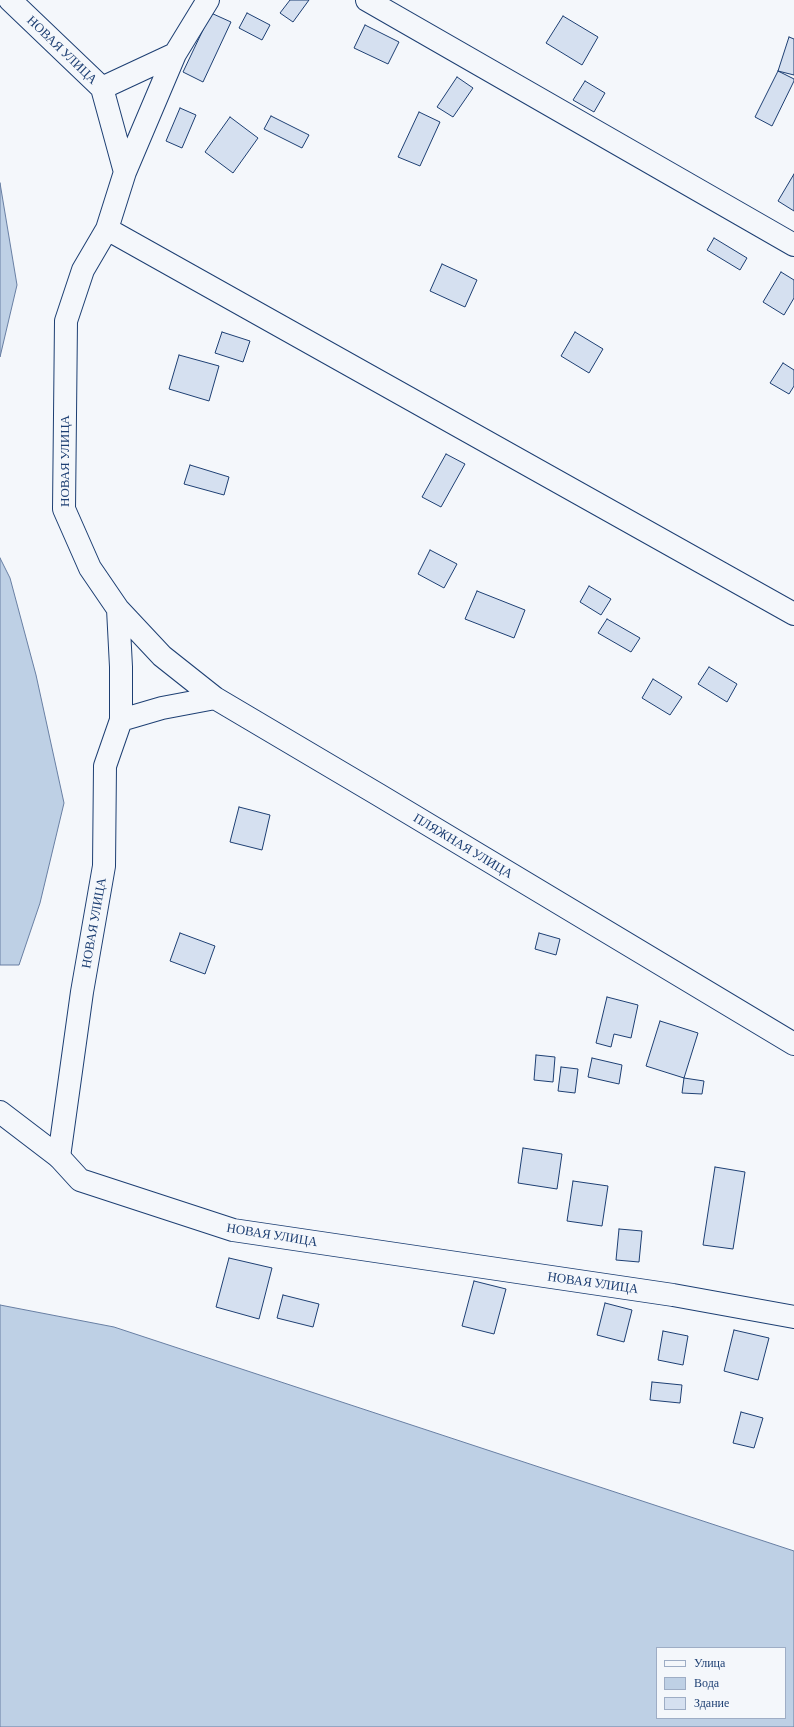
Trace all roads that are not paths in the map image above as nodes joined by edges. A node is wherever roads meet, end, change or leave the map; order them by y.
1 (10, 0) edge
2 (208, 0) edge
3 (367, 0) edge
4 (175, 54) junction
5 (102, 88) junction
6 (125, 172) junction
7 (107, 229) junction
8 (794, 245) edge
9 (118, 609) junction
10 (794, 614) edge
11 (215, 698) junction
12 (121, 720) junction
13 (794, 1044) edge
14 (0, 1112) edge
15 (59, 1157) junction
16 (794, 1317) edge

1 - 5 street, НОВАЯ УЛИЦА
2 - 4 street
3 - 8 street
4 - 5 street
4 - 6 street
5 - 6 street, НОВАЯ УЛИЦА
6 - 7 street, НОВАЯ УЛИЦА
7 - 9 street, НОВАЯ УЛИЦА
7 - 10 street
9 - 11 street, ПЛЯЖНАЯ УЛИЦА
9 - 12 street, НОВАЯ УЛИЦА
11 - 12 street
11 - 13 street, ПЛЯЖНАЯ УЛИЦА
12 - 15 street, НОВАЯ УЛИЦА
14 - 15 street
15 - 16 street, НОВАЯ УЛИЦА

